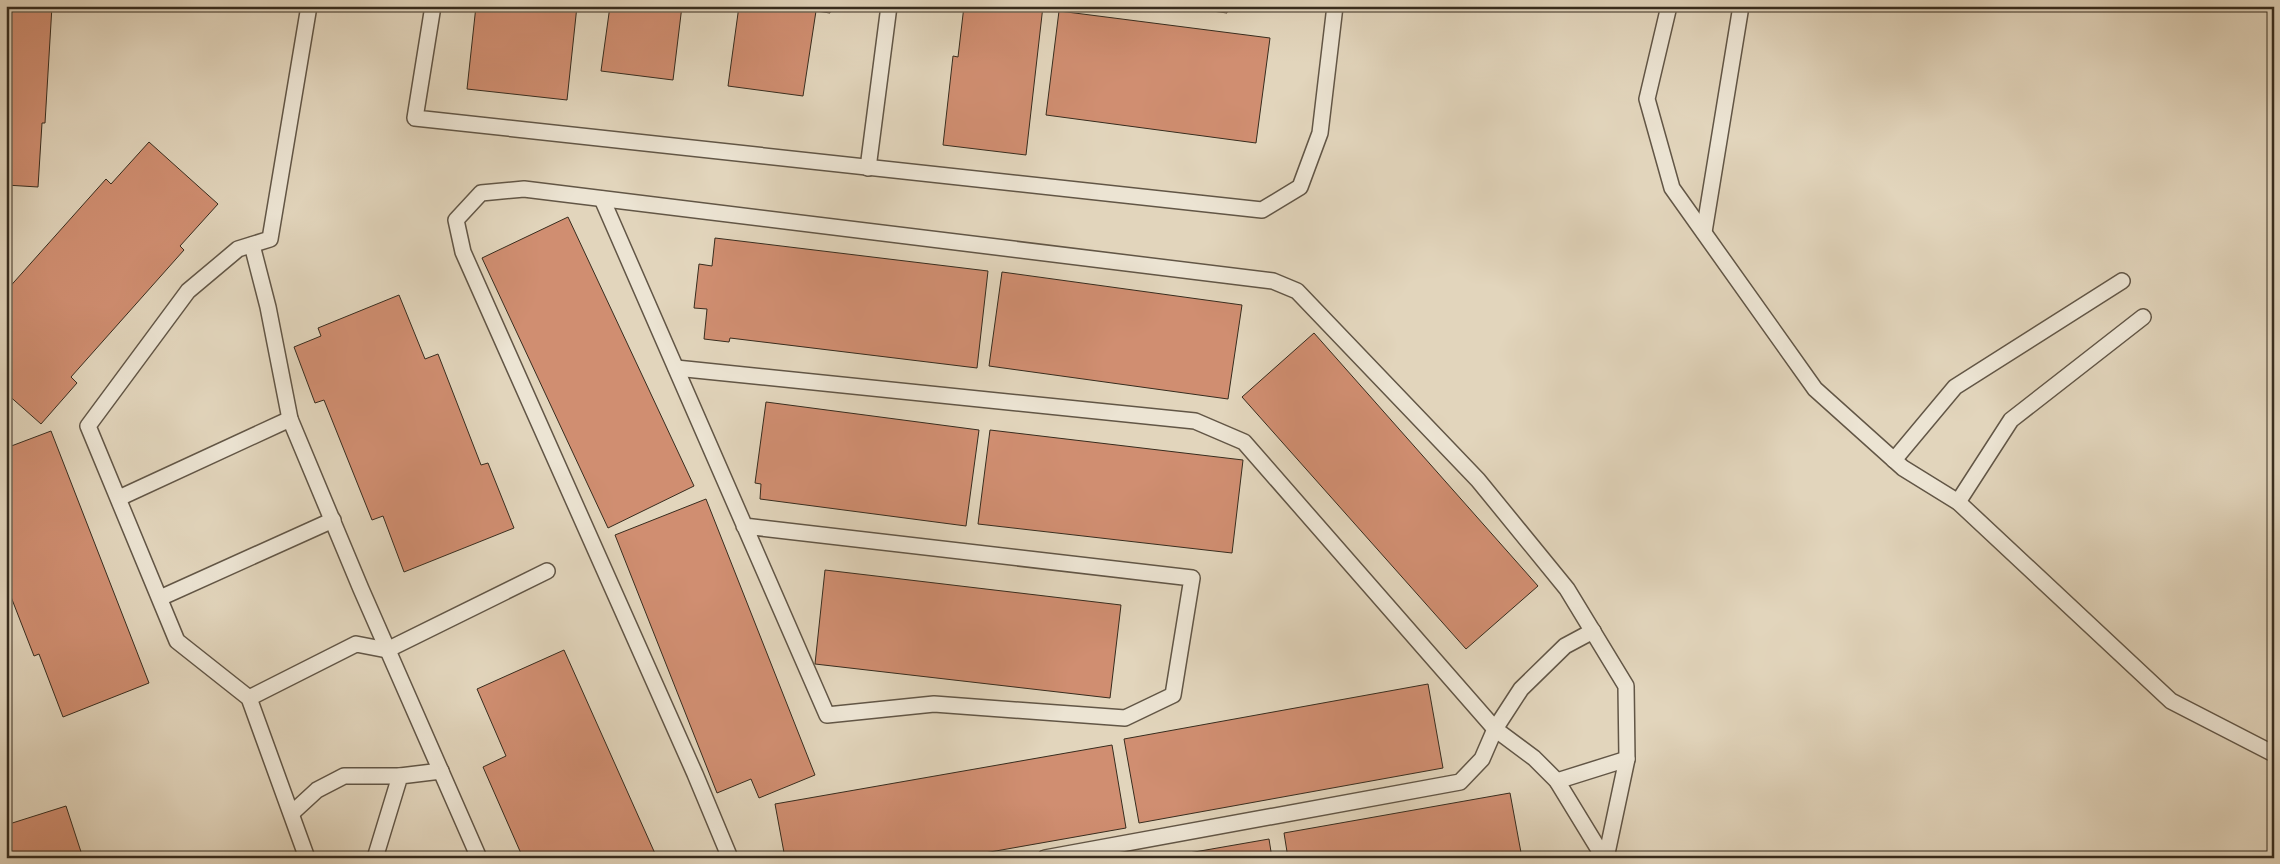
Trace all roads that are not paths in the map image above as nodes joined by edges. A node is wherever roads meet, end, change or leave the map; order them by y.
1 (309, 6) edge
2 (433, 6) edge
3 (889, 6) edge
4 (1335, 6) edge
5 (1669, 6) edge
6 (1740, 6) edge
7 (868, 168) junction
8 (602, 198) junction
9 (1704, 232) junction
10 (252, 245) junction
11 (2122, 280) dead end
12 (2142, 317) dead end
13 (676, 368) junction
14 (290, 419) junction
15 (1894, 460) junction
16 (119, 498) junction
17 (1958, 502) junction
18 (332, 520) junction
19 (744, 526) junction
20 (548, 571) dead end
21 (160, 598) junction
22 (1593, 631) junction
23 (387, 650) junction
24 (249, 698) junction
25 (1495, 729) junction
26 (2274, 754) edge
27 (1627, 759) junction
28 (440, 771) junction
29 (400, 776) junction
30 (1557, 781) junction
31 (292, 813) junction
32 (307, 858) edge
33 (375, 858) edge
34 (479, 858) edge
35 (730, 858) edge
36 (1045, 858) edge
37 (1605, 858) edge

1 - 10 lane
2 - 7 lane
3 - 7 lane
4 - 7 lane
5 - 9 lane
6 - 9 lane
8 - 13 lane
8 - 22 lane
8 - 35 lane
9 - 15 lane
10 - 14 lane
10 - 16 lane
11 - 15 lane
12 - 17 lane
13 - 19 lane
13 - 25 lane
14 - 16 lane
14 - 18 lane
15 - 17 lane
16 - 21 lane
17 - 26 lane
18 - 21 lane
18 - 23 lane
19 - 19 lane
20 - 23 lane
21 - 24 lane
22 - 25 lane
22 - 27 lane
23 - 24 lane
23 - 28 lane
24 - 31 lane
25 - 30 lane
25 - 36 lane
27 - 30 lane
27 - 37 lane
28 - 29 lane
28 - 34 lane
29 - 31 lane
29 - 33 lane
30 - 37 lane
31 - 32 lane

